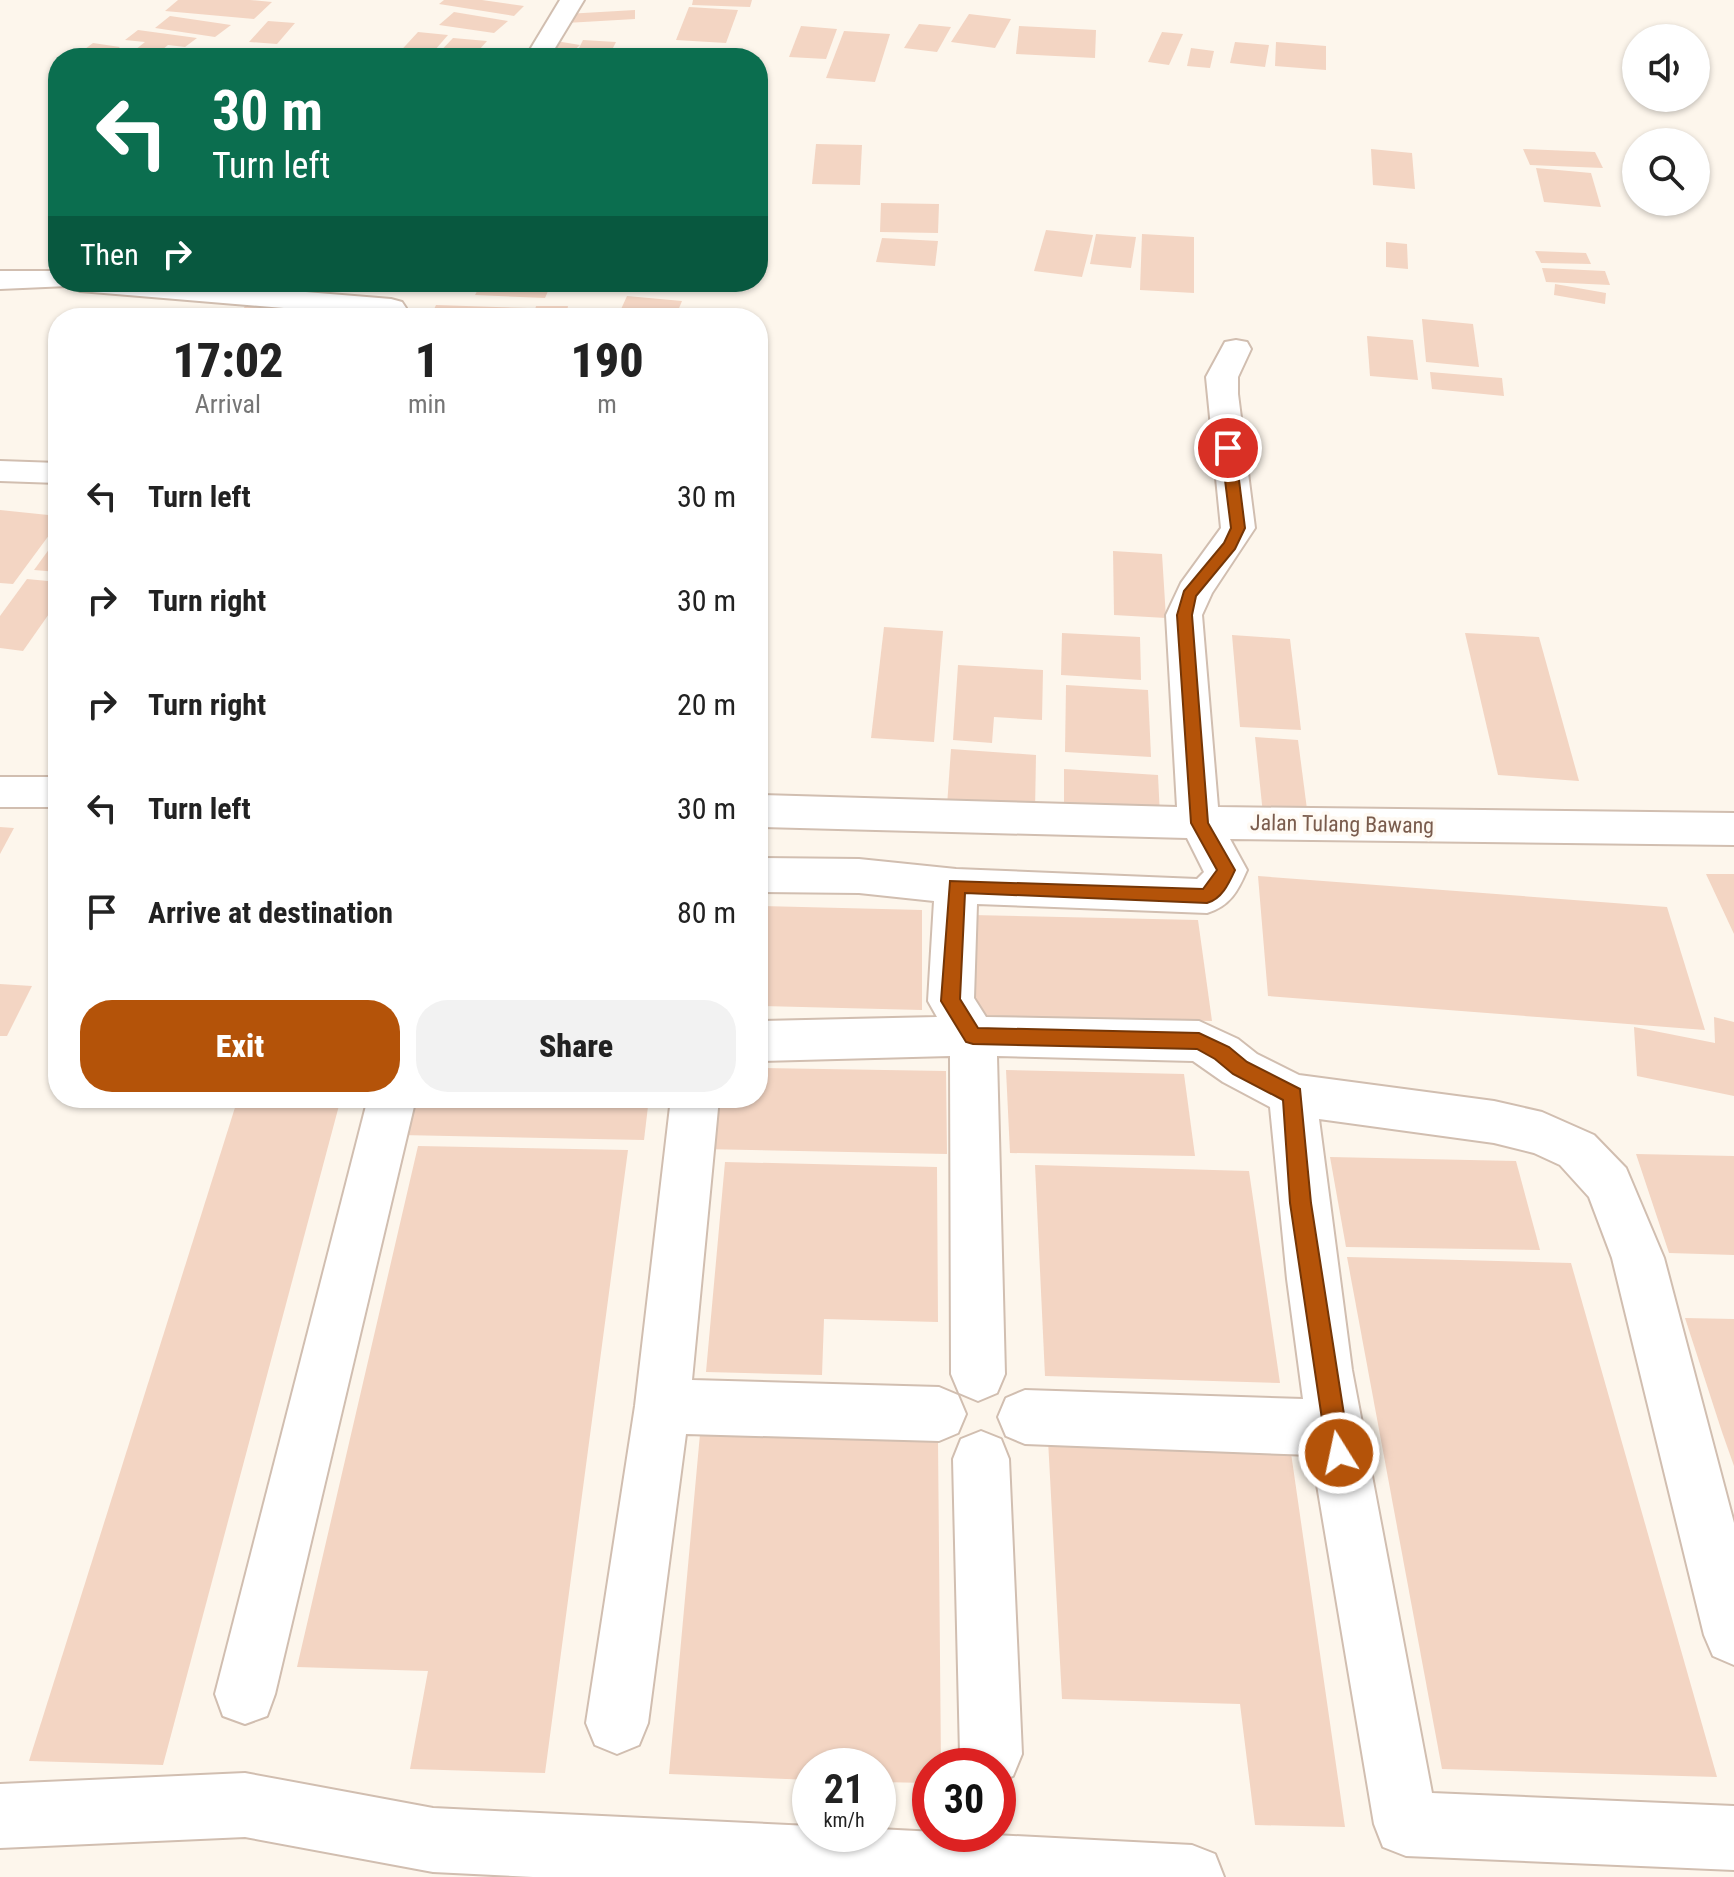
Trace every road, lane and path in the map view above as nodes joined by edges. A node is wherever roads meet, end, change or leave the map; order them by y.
1 (572, 0) edge
2 (543, 48) edge
3 (0, 280) edge
4 (48, 280) edge
5 (179, 292) edge
6 (338, 308) edge
7 (1236, 349) dead end
8 (0, 471) edge
9 (48, 473) edge
10 (0, 792) edge
11 (48, 792) edge
12 (768, 811) edge
13 (1199, 823) junction
14 (1734, 829) edge
15 (768, 875) edge
16 (956, 886) junction
17 (973, 1036) junction
18 (768, 1041) edge
19 (1293, 1095) junction
20 (390, 1108) edge
21 (694, 1108) edge
22 (978, 1374) junction
23 (662, 1406) junction
24 (939, 1414) junction
25 (1025, 1417) junction
26 (1334, 1428) junction
27 (981, 1459) junction
28 (1734, 1635) edge
29 (245, 1694) dead end
30 (617, 1723) dead end
31 (991, 1748) edge
32 (0, 1816) edge
33 (1734, 1838) edge
34 (1192, 1877) edge

1 - 2 street
3 - 4 street
5 - 6 street
7 - 13 street
8 - 9 street
10 - 11 street
12 - 13 street, Jalan Tulang Bawang
13 - 14 street, Jalan Tulang Bawang
13 - 16 street
15 - 16 street
16 - 17 street
17 - 18 street
17 - 19 street
17 - 22 street
19 - 26 street
19 - 28 street
20 - 29 street
21 - 23 street
22 - 24 street
22 - 25 street
23 - 24 street
23 - 30 street
24 - 27 street
25 - 26 street
25 - 27 street
26 - 33 street
27 - 31 street
32 - 34 street

